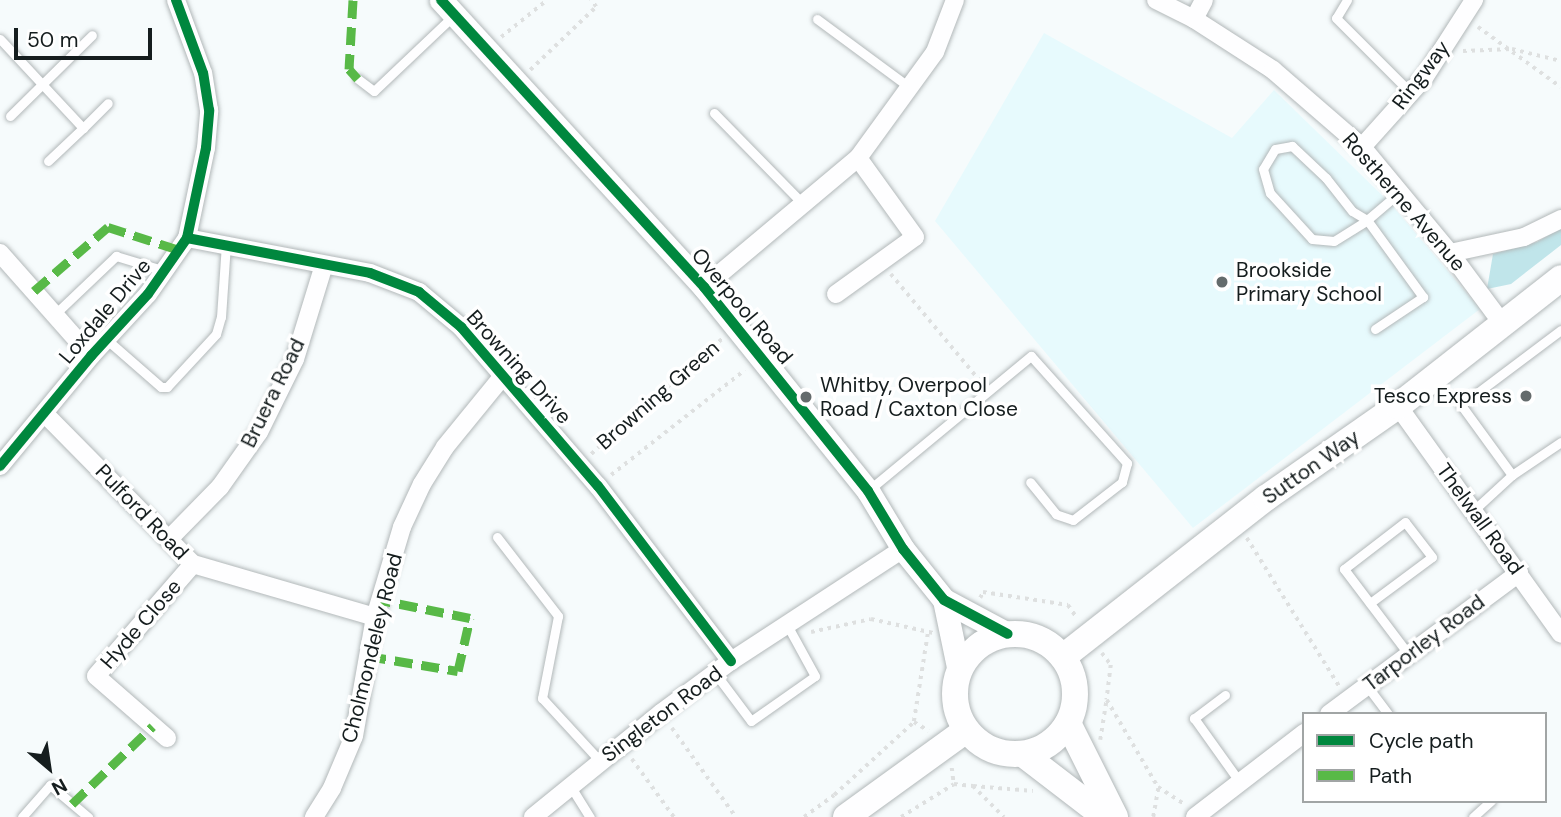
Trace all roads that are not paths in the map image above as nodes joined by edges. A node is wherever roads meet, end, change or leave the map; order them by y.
1 (176, 0) edge
2 (956, 0) edge
3 (1156, 0) edge
4 (1204, 0) edge
5 (1347, 0) edge
6 (1474, 0) edge
7 (448, 7) edge
8 (817, 19) dead end
9 (1194, 19) junction
10 (92, 35) dead end
11 (0, 39) edge
12 (359, 79) dead end
13 (42, 84) junction
14 (909, 87) junction
15 (1410, 93) junction
16 (108, 103) dead end
17 (714, 113) dead end
18 (9, 116) dead end
19 (83, 128) junction
20 (1362, 147) junction
21 (858, 158) junction
22 (48, 161) dead end
23 (1400, 192) junction
24 (803, 204) junction
25 (1561, 219) edge
26 (1367, 220) junction
27 (187, 238) junction
28 (226, 244) junction
29 (0, 253) edge
30 (1450, 253) junction
31 (324, 265) junction
32 (165, 271) junction
33 (1561, 278) edge
34 (704, 287) junction
35 (836, 295) dead end
36 (54, 315) junction
37 (1502, 323) junction
38 (1375, 329) dead end
39 (1561, 330) edge
40 (106, 339) junction
41 (91, 356) junction
42 (503, 376) junction
43 (1398, 406) junction
44 (46, 414) junction
45 (1561, 442) edge
46 (0, 466) edge
47 (1512, 475) junction
48 (1030, 482) dead end
49 (868, 491) junction
50 (1474, 510) junction
51 (497, 537) dead end
52 (169, 539) junction
53 (903, 549) junction
54 (193, 564) junction
55 (1519, 573) junction
56 (944, 600) junction
57 (1370, 604) junction
58 (375, 617) junction
59 (1559, 627) edge
60 (790, 630) junction
61 (1008, 634) junction
62 (1409, 655) junction
63 (1063, 657) junction
64 (731, 661) junction
65 (958, 672) junction
66 (715, 673) junction
67 (1367, 686) junction
68 (1225, 695) dead end
69 (1332, 712) edge
70 (1386, 712) edge
71 (1068, 723) junction
72 (1302, 734) edge
73 (958, 736) junction
74 (167, 738) dead end
75 (1023, 754) junction
76 (600, 761) junction
77 (1239, 781) junction
78 (570, 787) junction
79 (1489, 803) edge
80 (1197, 815) edge
81 (22, 817) edge
82 (88, 817) edge
83 (314, 817) edge
84 (533, 817) edge
85 (590, 817) edge
86 (846, 817) edge
87 (1105, 817) edge
88 (1115, 817) edge
89 (1473, 817) edge

1 - 27 street, Loxdale Drive
2 - 14 street
3 - 9 street, Rostherne Avenue
4 - 9 street
5 - 15 lane
6 - 15 street, Ringway
7 - 12 lane
7 - 34 street, Overpool Road
8 - 14 lane
9 - 20 street, Rostherne Avenue
10 - 13 lane
11 - 13 lane
13 - 18 lane
13 - 19 lane
14 - 21 street
15 - 20 street, Ringway
16 - 19 lane
17 - 24 lane
19 - 22 lane
20 - 23 street, Rostherne Avenue
21 - 24 street
21 - 35 street
23 - 26 lane
23 - 30 street, Rostherne Avenue
24 - 34 street
25 - 30 street
26 - 26 lane
26 - 38 lane
27 - 28 street, Browning Drive
27 - 32 street, Loxdale Drive
28 - 31 street, Browning Drive
28 - 40 lane
29 - 36 street
30 - 37 street, Rostherne Avenue
31 - 42 street, Browning Drive
31 - 52 street, Bruera Road
32 - 36 lane
32 - 40 street, Loxdale Drive
33 - 37 main road, Sutton Way
34 - 49 street, Overpool Road
36 - 41 street
37 - 43 main road, Sutton Way
39 - 47 lane
40 - 41 street, Loxdale Drive
41 - 44 street, Loxdale Drive
42 - 58 street, Cholmondeley Road
42 - 64 street, Browning Drive
43 - 50 street, Thelwall Road
43 - 63 main road, Sutton Way
44 - 46 street, Loxdale Drive
44 - 52 street, Pulford Road
45 - 47 lane
47 - 50 lane
48 - 49 lane
49 - 53 street, Overpool Road
50 - 55 street, Thelwall Road
51 - 76 lane
52 - 54 street, Pulford Road
53 - 56 street, Overpool Road
53 - 60 street, Singleton Road
54 - 58 street, Pulford Road
54 - 74 street, Hyde Close
55 - 59 street, Thelwall Road
55 - 62 street, Tarporley Road
56 - 61 street, Overpool Road
56 - 65 street, Overpool Road
57 - 57 lane
57 - 62 lane
58 - 83 street, Cholmondeley Road
60 - 64 street, Singleton Road
60 - 66 lane
61 - 63 main road
61 - 65 main road
62 - 67 street, Tarporley Road
63 - 71 main road
64 - 66 street, Singleton Road
65 - 73 main road
66 - 76 street, Singleton Road
67 - 69 street, Tarporley Road
67 - 70 lane
68 - 77 lane
71 - 75 main road
71 - 88 main road
72 - 77 street
73 - 75 main road
73 - 86 main road
75 - 87 main road
76 - 78 street, Singleton Road
77 - 80 street
78 - 84 street, Singleton Road
78 - 85 lane
79 - 89 lane
81 - 82 lane

